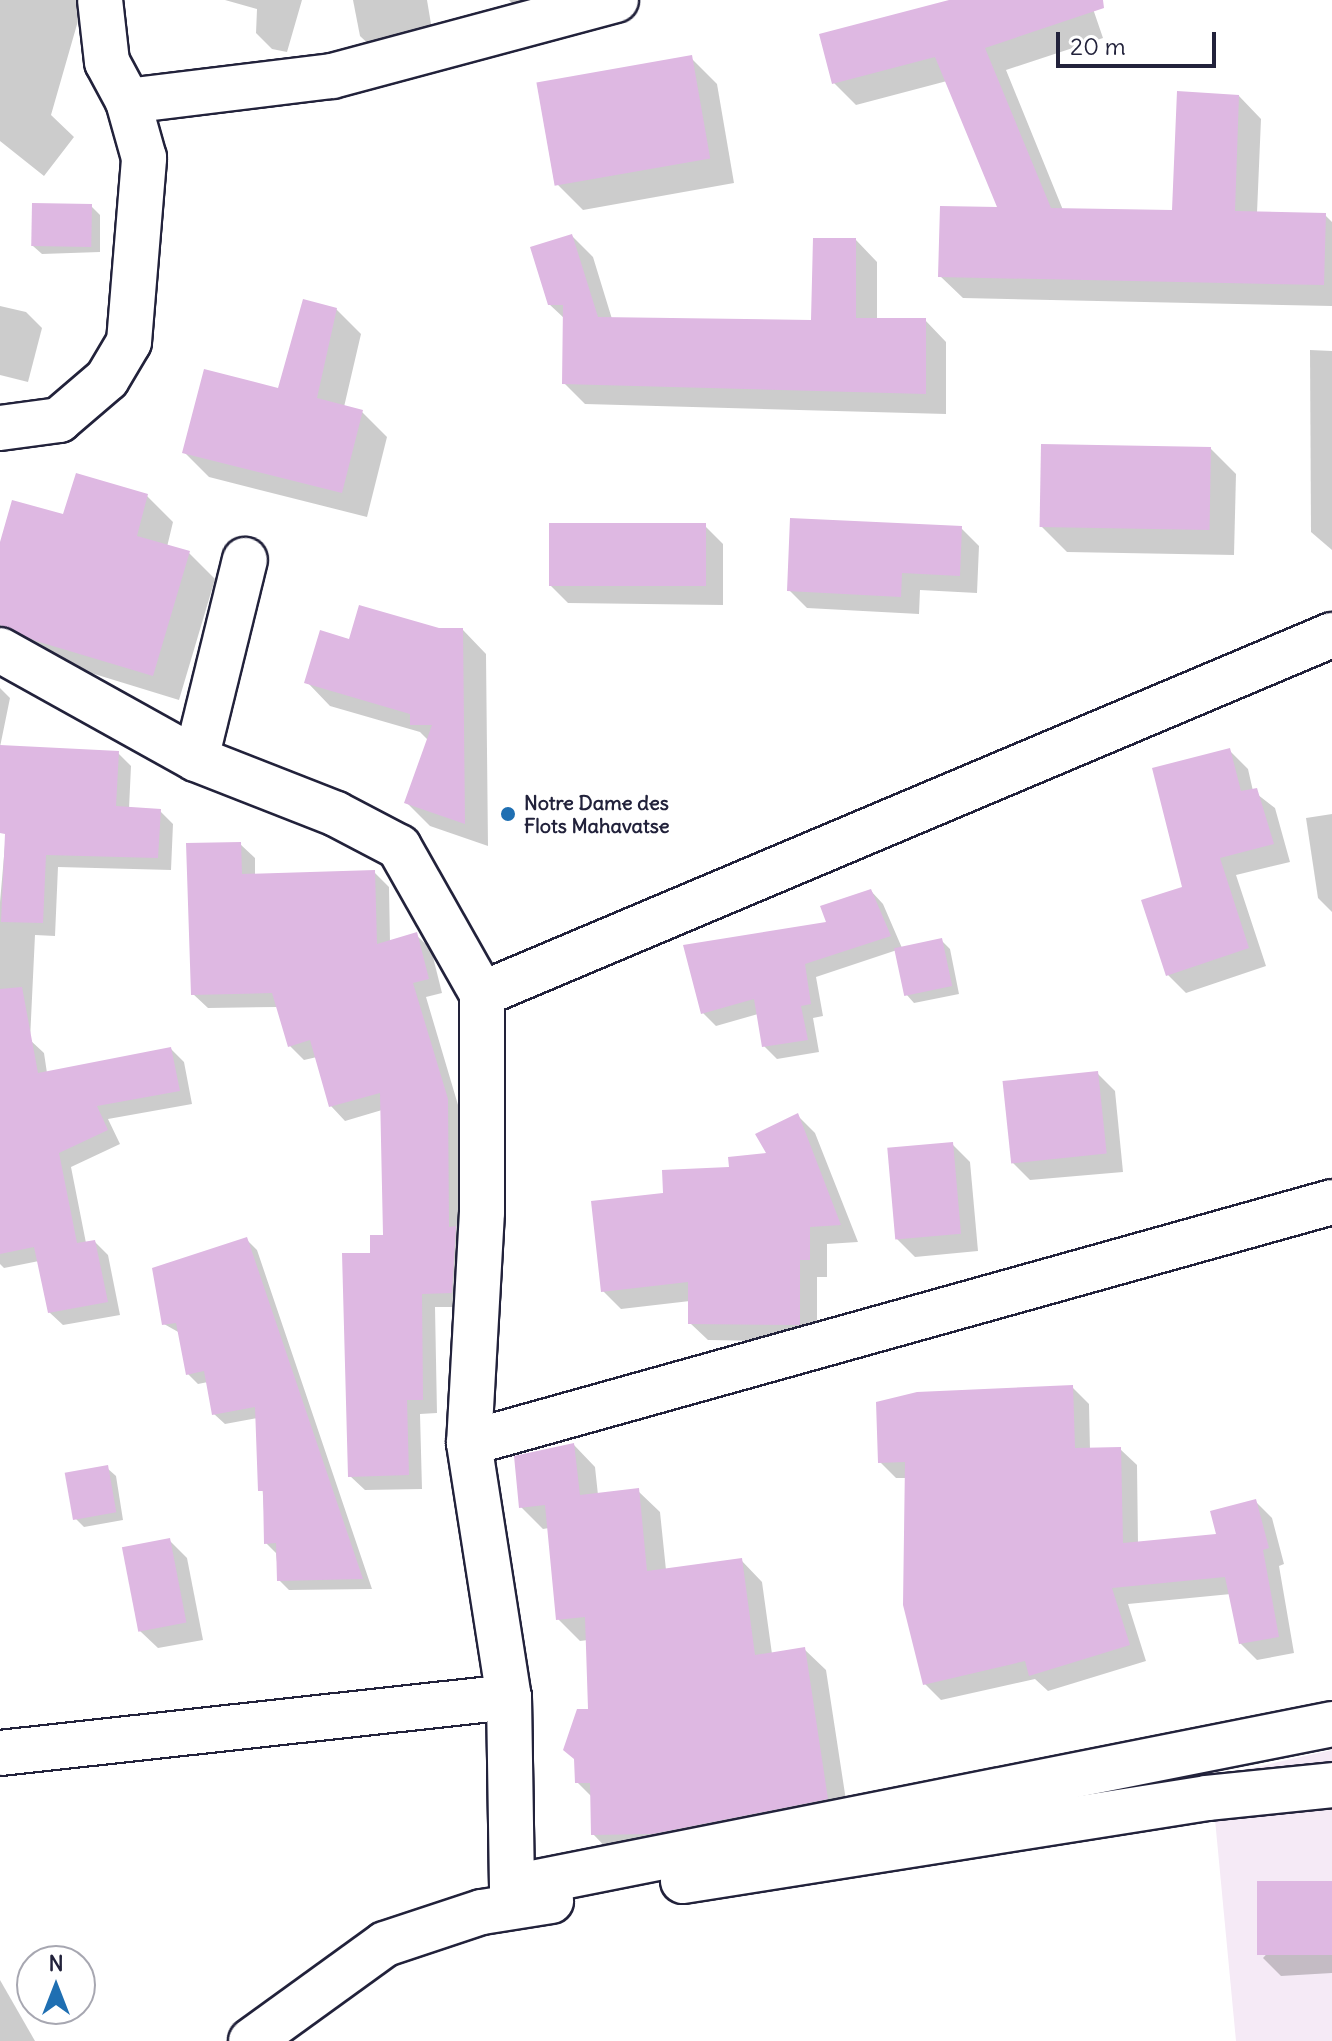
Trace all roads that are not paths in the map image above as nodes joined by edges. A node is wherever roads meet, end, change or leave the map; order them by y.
1 (100, 0) edge
2 (616, 0) edge
3 (128, 101) junction
4 (0, 428) edge
5 (245, 560) dead end
6 (1332, 635) edge
7 (0, 650) edge
8 (196, 759) junction
9 (482, 994) junction
10 (1332, 1202) edge
11 (469, 1443) junction
12 (509, 1697) junction
13 (1332, 1724) edge
14 (0, 1753) edge
15 (1332, 1785) edge
16 (251, 2041) edge

1 - 3 street
2 - 3 street
3 - 4 street
5 - 8 street
6 - 9 street
7 - 8 street
8 - 9 street
9 - 11 street
10 - 11 street
11 - 12 street
12 - 13 street
12 - 14 street
15 - 16 street

